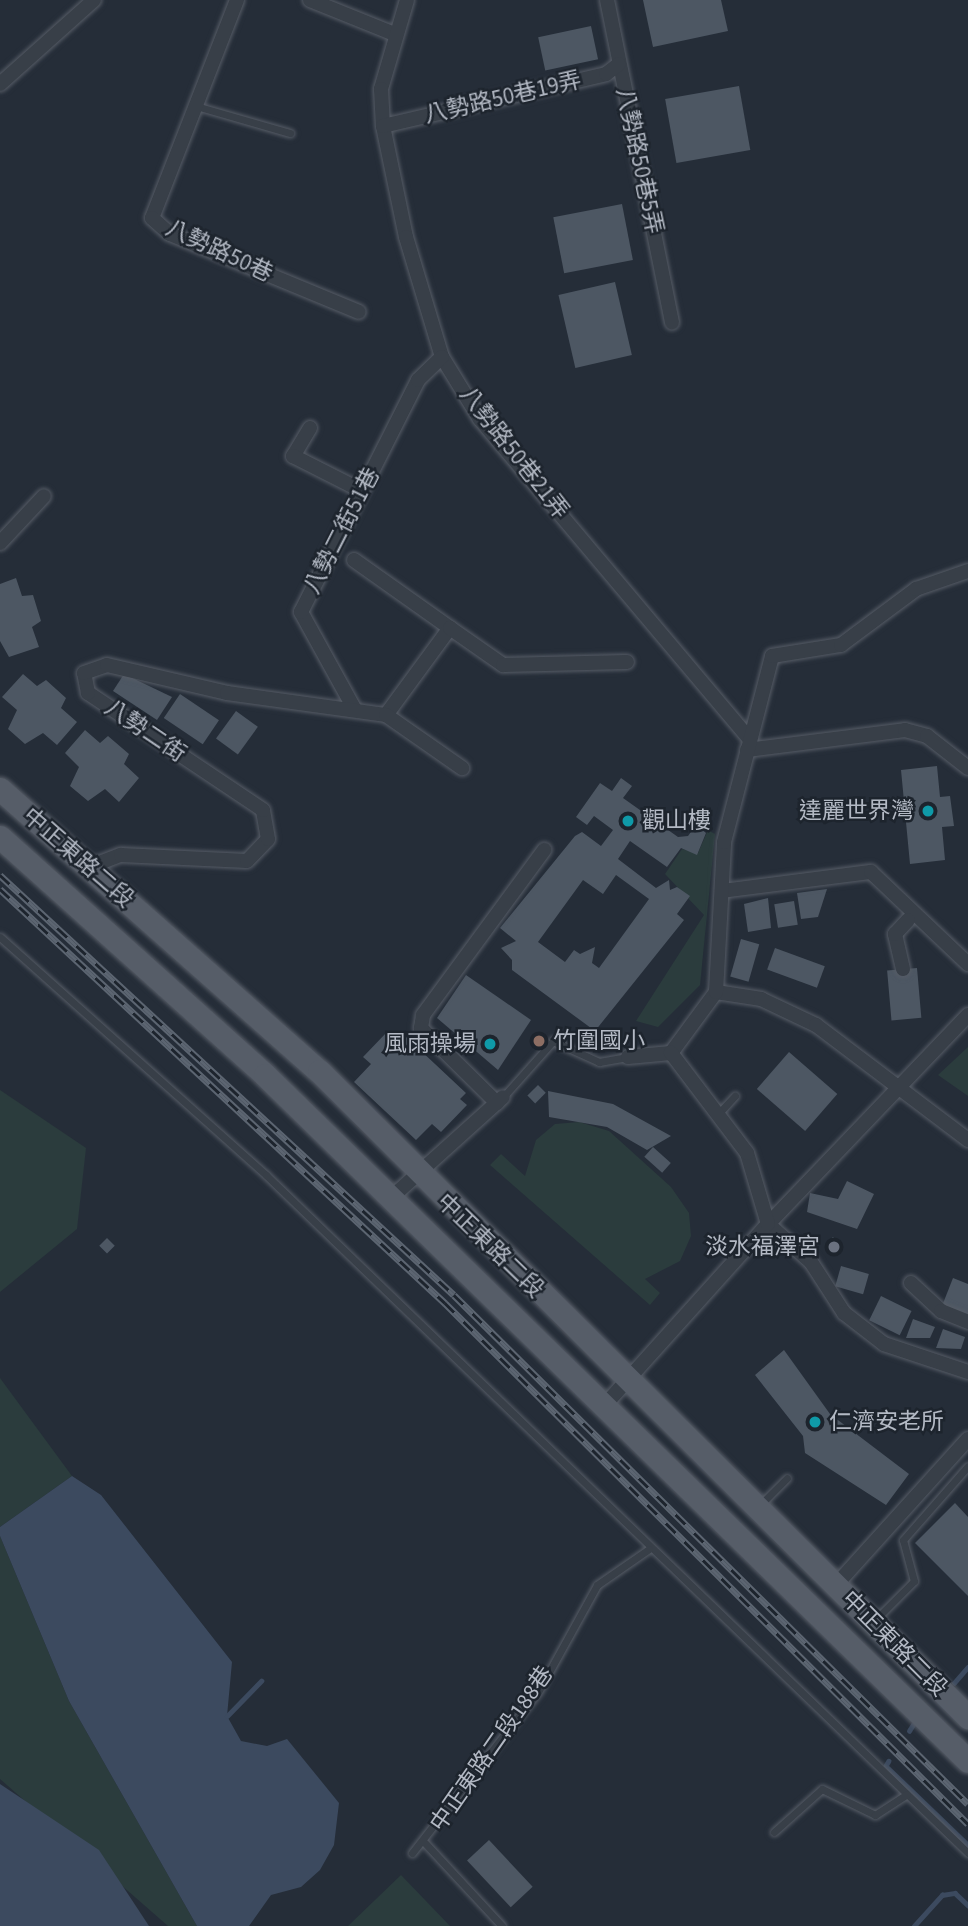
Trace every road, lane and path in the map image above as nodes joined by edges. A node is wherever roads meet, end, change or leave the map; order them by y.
1 (94, 0) edge
2 (237, 0) edge
3 (310, 0) edge
4 (407, 0) edge
5 (607, 0) edge
6 (394, 34) junction
7 (619, 64) junction
8 (0, 84) edge
9 (196, 106) junction
10 (383, 126) junction
11 (290, 133) dead end
12 (359, 312) dead end
13 (672, 323) dead end
14 (442, 357) junction
15 (310, 428) dead end
16 (362, 491) junction
17 (44, 496) dead end
18 (0, 543) edge
19 (354, 560) dead end
20 (968, 571) edge
21 (450, 628) junction
22 (627, 662) dead end
23 (355, 710) junction
24 (386, 715) junction
25 (748, 744) junction
26 (462, 768) dead end
27 (968, 768) edge
28 (0, 789) edge
29 (0, 837) edge
30 (544, 850) dead end
31 (89, 867) junction
32 (722, 891) junction
33 (908, 920) dead end
34 (0, 937) edge
35 (968, 964) edge
36 (903, 969) dead end
37 (716, 992) junction
38 (968, 1015) edge
39 (671, 1053) junction
40 (628, 1056) joint
41 (898, 1090) junction
42 (735, 1096) dead end
43 (500, 1099) junction
44 (718, 1114) junction
45 (968, 1140) edge
46 (415, 1172) junction
47 (393, 1196) junction
48 (768, 1224) junction
49 (911, 1283) dead end
50 (968, 1322) edge
51 (967, 1368) edge
52 (629, 1381) junction
53 (604, 1406) junction
54 (968, 1439) edge
55 (968, 1466) edge
56 (787, 1478) dead end
57 (931, 1482) junction
58 (942, 1493) junction
59 (757, 1508) junction
60 (649, 1549) junction
61 (835, 1586) junction
62 (873, 1623) junction
63 (967, 1714) edge
64 (968, 1761) edge
65 (907, 1794) junction
66 (774, 1832) dead end
67 (425, 1843) junction
68 (412, 1853) dead end
69 (968, 1853) edge
70 (502, 1926) edge

1 - 8 street
2 - 9 street, 八勢路50巷
3 - 6 street
4 - 6 street
5 - 7 street, 八勢路50巷5弄
6 - 10 street, 八勢路50巷21弄
7 - 10 street, 八勢路50巷19弄
7 - 13 street, 八勢路50巷5弄
9 - 11 lane
9 - 12 street, 八勢路50巷
10 - 14 street, 八勢路50巷21弄
14 - 16 street, 八勢二街51巷
14 - 25 street, 八勢路50巷21弄
15 - 16 street
16 - 23 street, 八勢二街51巷
17 - 18 street
19 - 21 street
20 - 25 street
21 - 22 street
21 - 24 street
23 - 24 street, 八勢二街
23 - 31 street, 八勢二街
24 - 26 street, 八勢二街
25 - 27 street
25 - 32 street
28 - 31 main road, 中正東路二段
29 - 47 main road, 中正東路二段
30 - 43 street
31 - 46 main road, 中正東路二段
32 - 35 street
32 - 37 street
33 - 36 street
34 - 60 lane
37 - 39 street
37 - 41 street
38 - 41 street
39 - 40 street
39 - 44 street
40 - 43 lane
41 - 45 street
41 - 48 street
42 - 44 lane
43 - 46 street
44 - 48 street
46 - 47 street
46 - 52 main road, 中正東路二段
47 - 53 main road, 中正東路二段
48 - 51 street
48 - 52 street
49 - 50 street
52 - 53 street
52 - 59 main road, 中正東路二段
53 - 64 main road, 中正東路二段
54 - 57 street
55 - 58 lane
56 - 59 lane
57 - 58 lane
57 - 61 street
58 - 62 lane
59 - 61 main road, 中正東路二段
60 - 65 lane
60 - 67 lane, 中正東路二段188巷
61 - 62 main road, 中正東路二段
62 - 63 main road, 中正東路二段
65 - 66 lane
65 - 69 lane
67 - 68 lane, 中正東路二段188巷
67 - 70 lane

